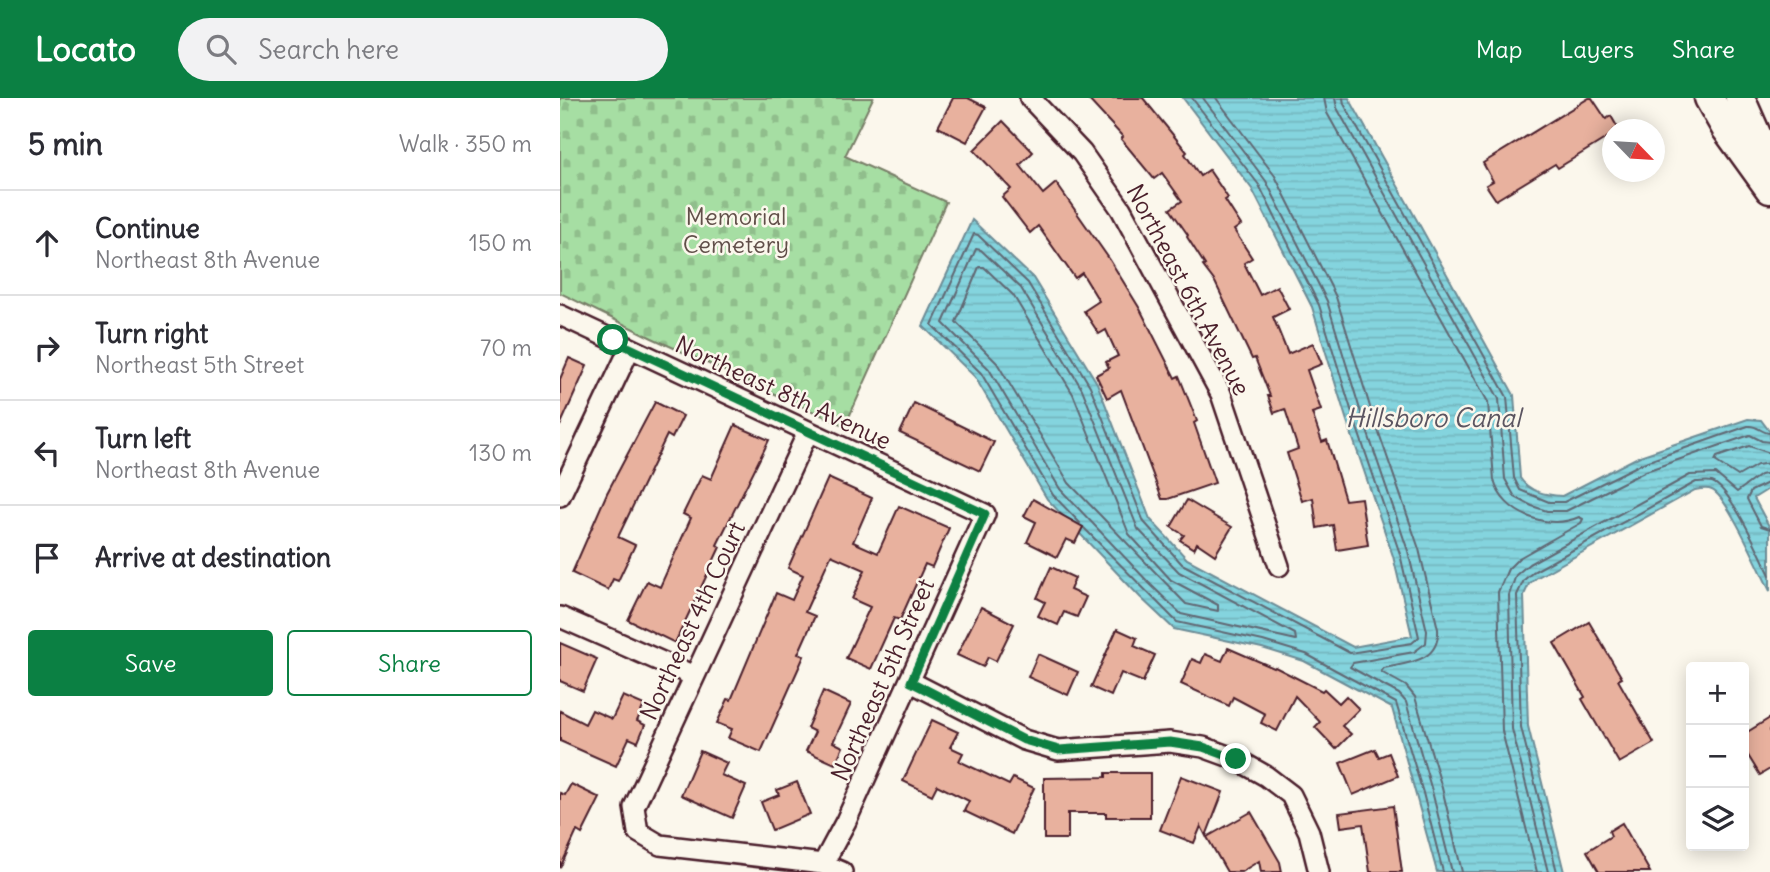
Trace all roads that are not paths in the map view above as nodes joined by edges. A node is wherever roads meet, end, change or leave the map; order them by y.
1 (1030, 98) edge
2 (1709, 98) edge
3 (1740, 98) edge
4 (1770, 166) edge
5 (1770, 189) edge
6 (560, 315) edge
7 (630, 348) junction
8 (808, 432) junction
9 (560, 496) edge
10 (985, 514) joint
11 (1279, 566) dead end
12 (560, 617) edge
13 (694, 676) junction
14 (911, 682) junction
15 (823, 864) junction
16 (842, 872) edge
17 (1319, 872) edge

1 - 11 street, Northeast 6th Avenue
2 - 5 main road
3 - 4 main road
6 - 7 street, Northeast 8th Avenue
7 - 8 street, Northeast 8th Avenue
7 - 9 street
8 - 10 street, Northeast 8th Avenue
8 - 13 street, Northeast 4th Court
10 - 14 street, Northeast 5th Street
12 - 13 street
13 - 15 street, Northeast 4th Court
14 - 15 street, Northeast 5th Street
14 - 17 street
15 - 16 street

